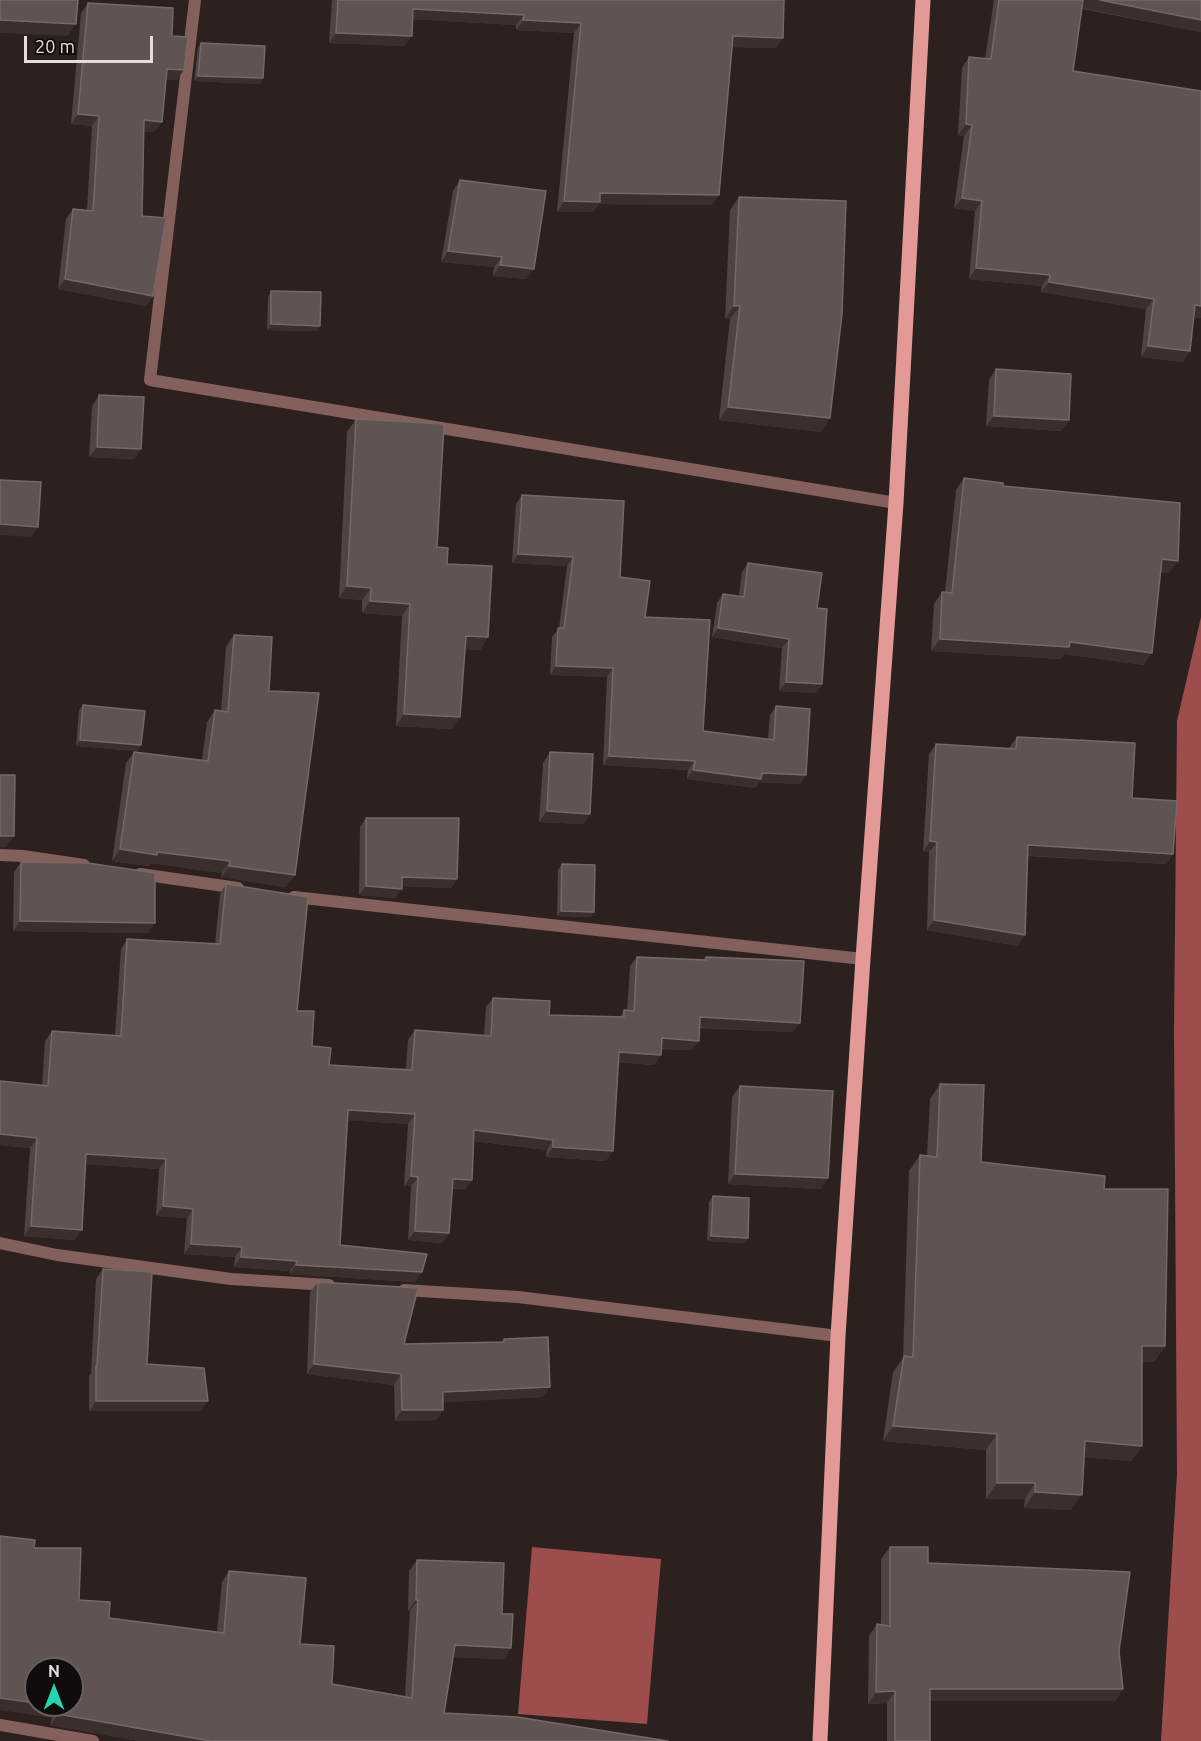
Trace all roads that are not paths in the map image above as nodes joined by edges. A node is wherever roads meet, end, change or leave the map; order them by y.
1 (195, 0) edge
2 (923, 0) edge
3 (896, 503) junction
4 (0, 855) edge
5 (93, 867) edge
6 (128, 872) edge
7 (256, 891) edge
8 (279, 894) edge
9 (863, 959) junction
10 (0, 1243) edge
11 (338, 1286) edge
12 (386, 1289) edge
13 (838, 1336) junction
14 (0, 1725) edge
15 (93, 1741) edge
16 (820, 1741) edge

1 - 3 street
2 - 3 main road
3 - 9 main road
4 - 5 street
6 - 7 street
8 - 9 street
9 - 13 main road
10 - 11 street
12 - 13 street
13 - 16 main road
14 - 15 street

